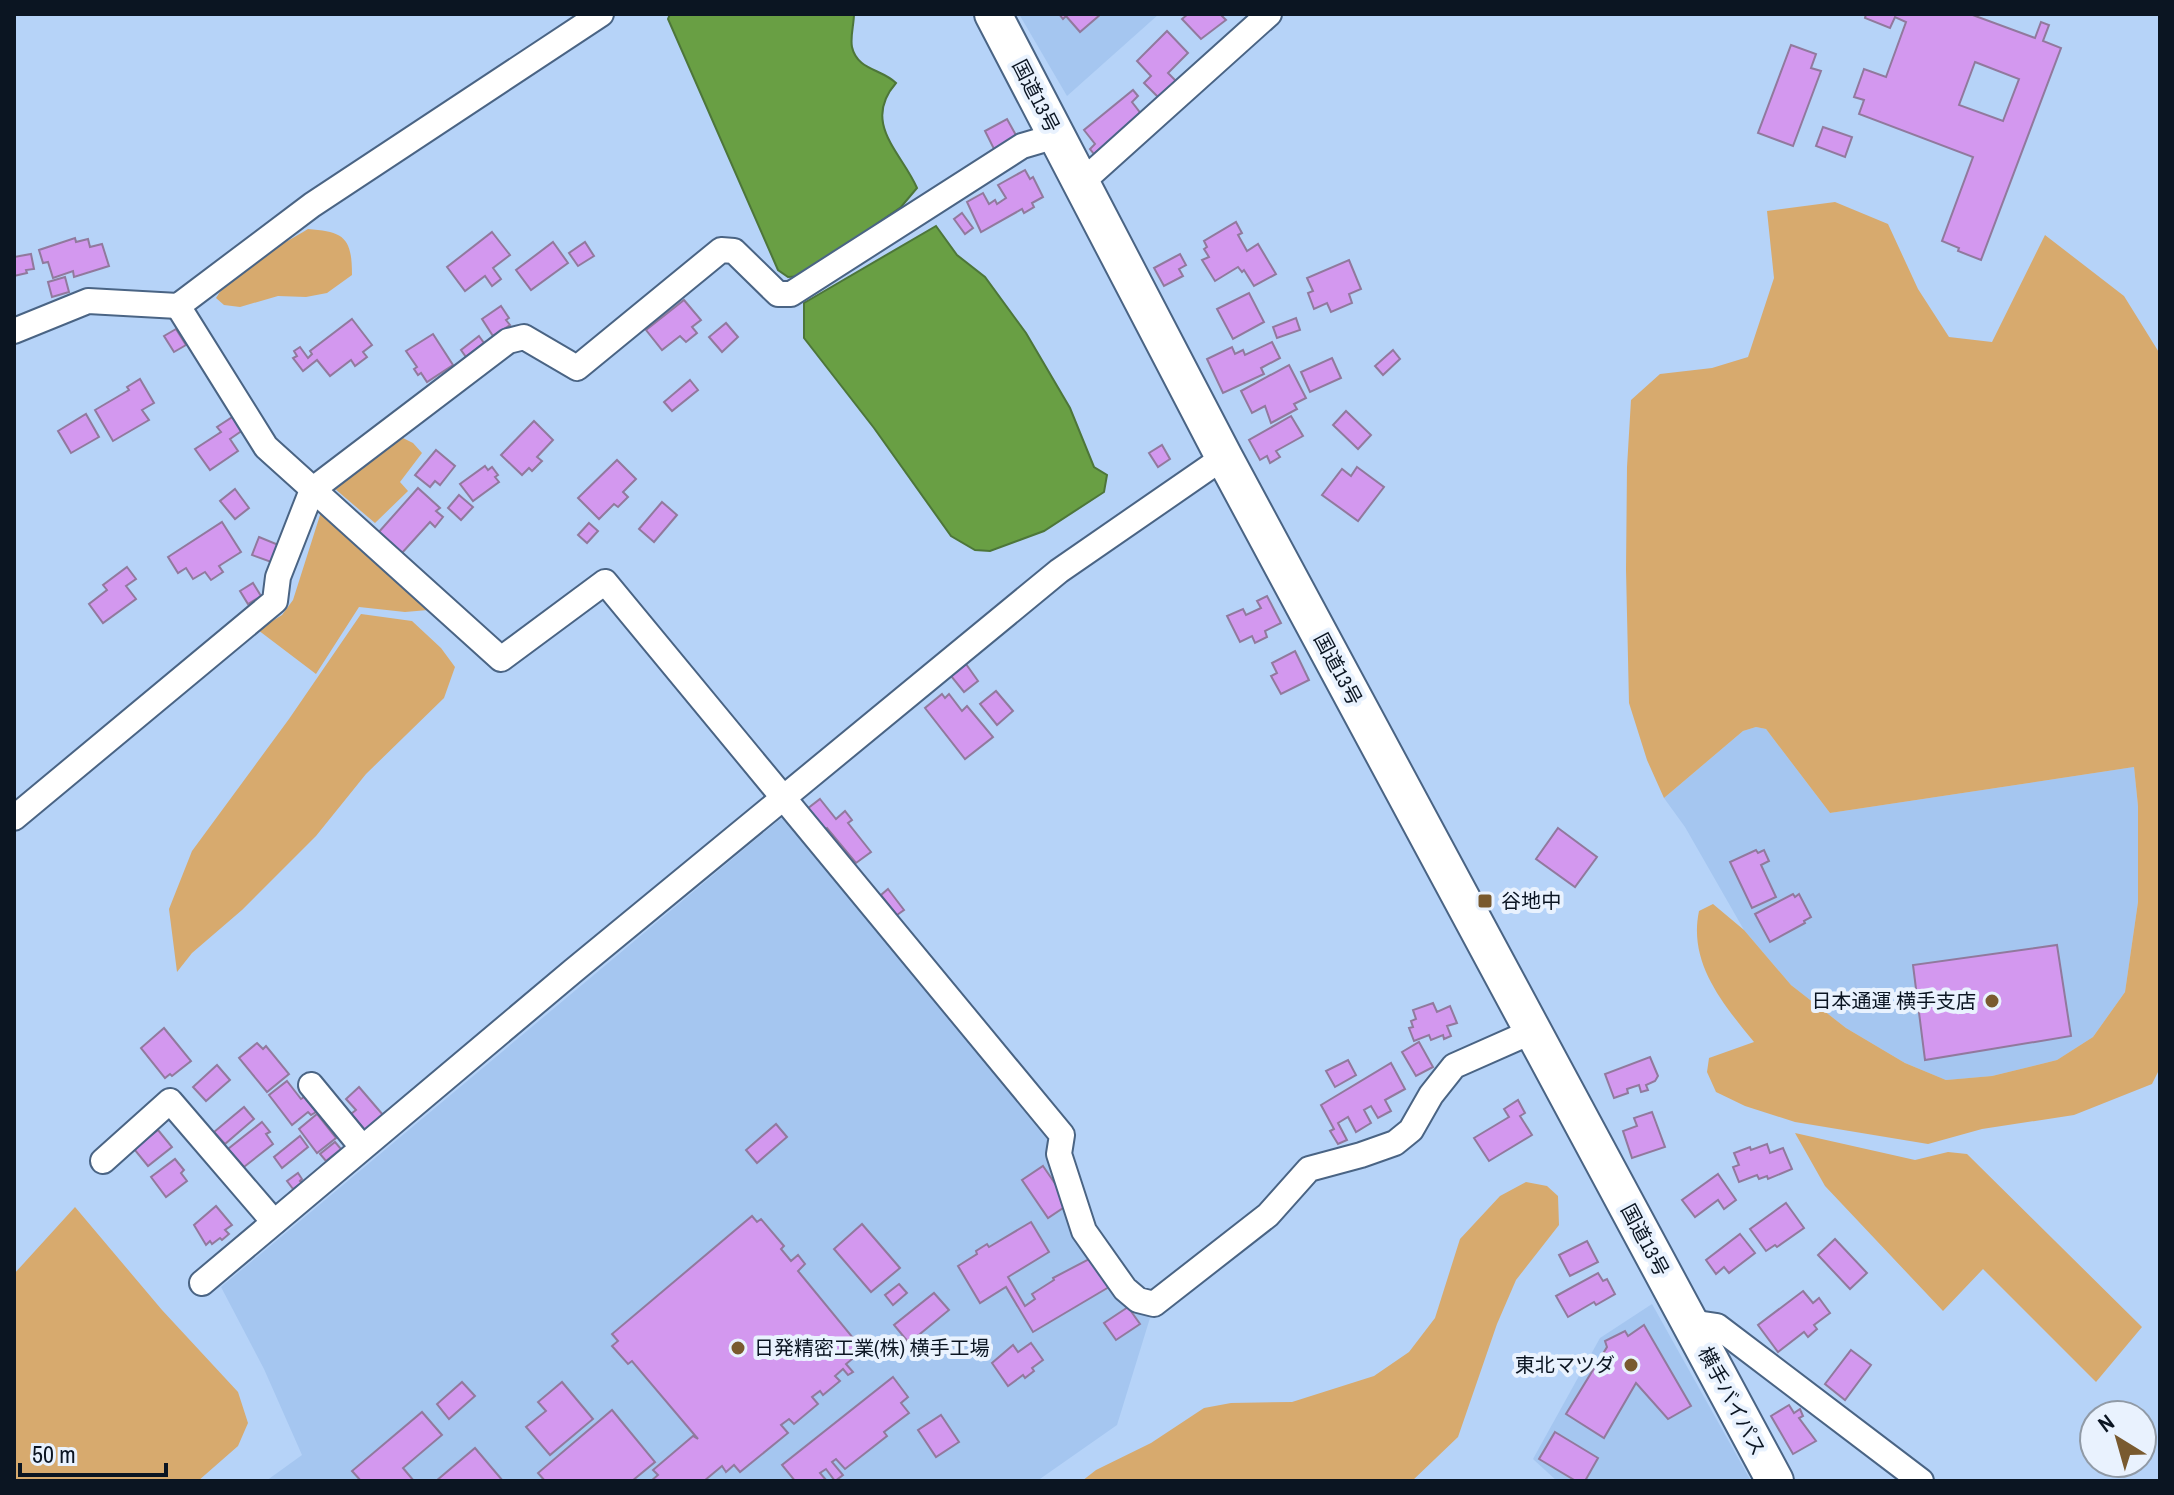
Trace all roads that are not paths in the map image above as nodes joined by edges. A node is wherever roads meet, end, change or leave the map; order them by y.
1 (601, 14) edge
2 (993, 14) edge
3 (1255, 18) edge
4 (1056, 136) junction
5 (1082, 182) junction
6 (178, 306) junction
7 (14, 331) edge
8 (1224, 457) junction
9 (312, 490) junction
10 (782, 798) junction
11 (14, 818) edge
12 (1533, 1031) junction
13 (311, 1085) dead end
14 (362, 1147) junction
15 (103, 1161) dead end
16 (274, 1222) junction
17 (202, 1283) dead end
18 (1690, 1322) junction
19 (1775, 1481) edge
20 (1921, 1481) edge

1 - 6 street
2 - 4 highway, 国道13号
3 - 5 street
4 - 5 highway, 国道13号
4 - 9 street
5 - 8 highway, 国道13号
6 - 7 street
6 - 9 street
8 - 10 street
8 - 12 highway, 国道13号
9 - 10 street
9 - 11 street
10 - 12 street
10 - 14 street
12 - 18 highway, 国道13号
13 - 14 street
14 - 16 street
15 - 16 street
16 - 17 street
18 - 19 highway, 横手バイパス
18 - 20 street

